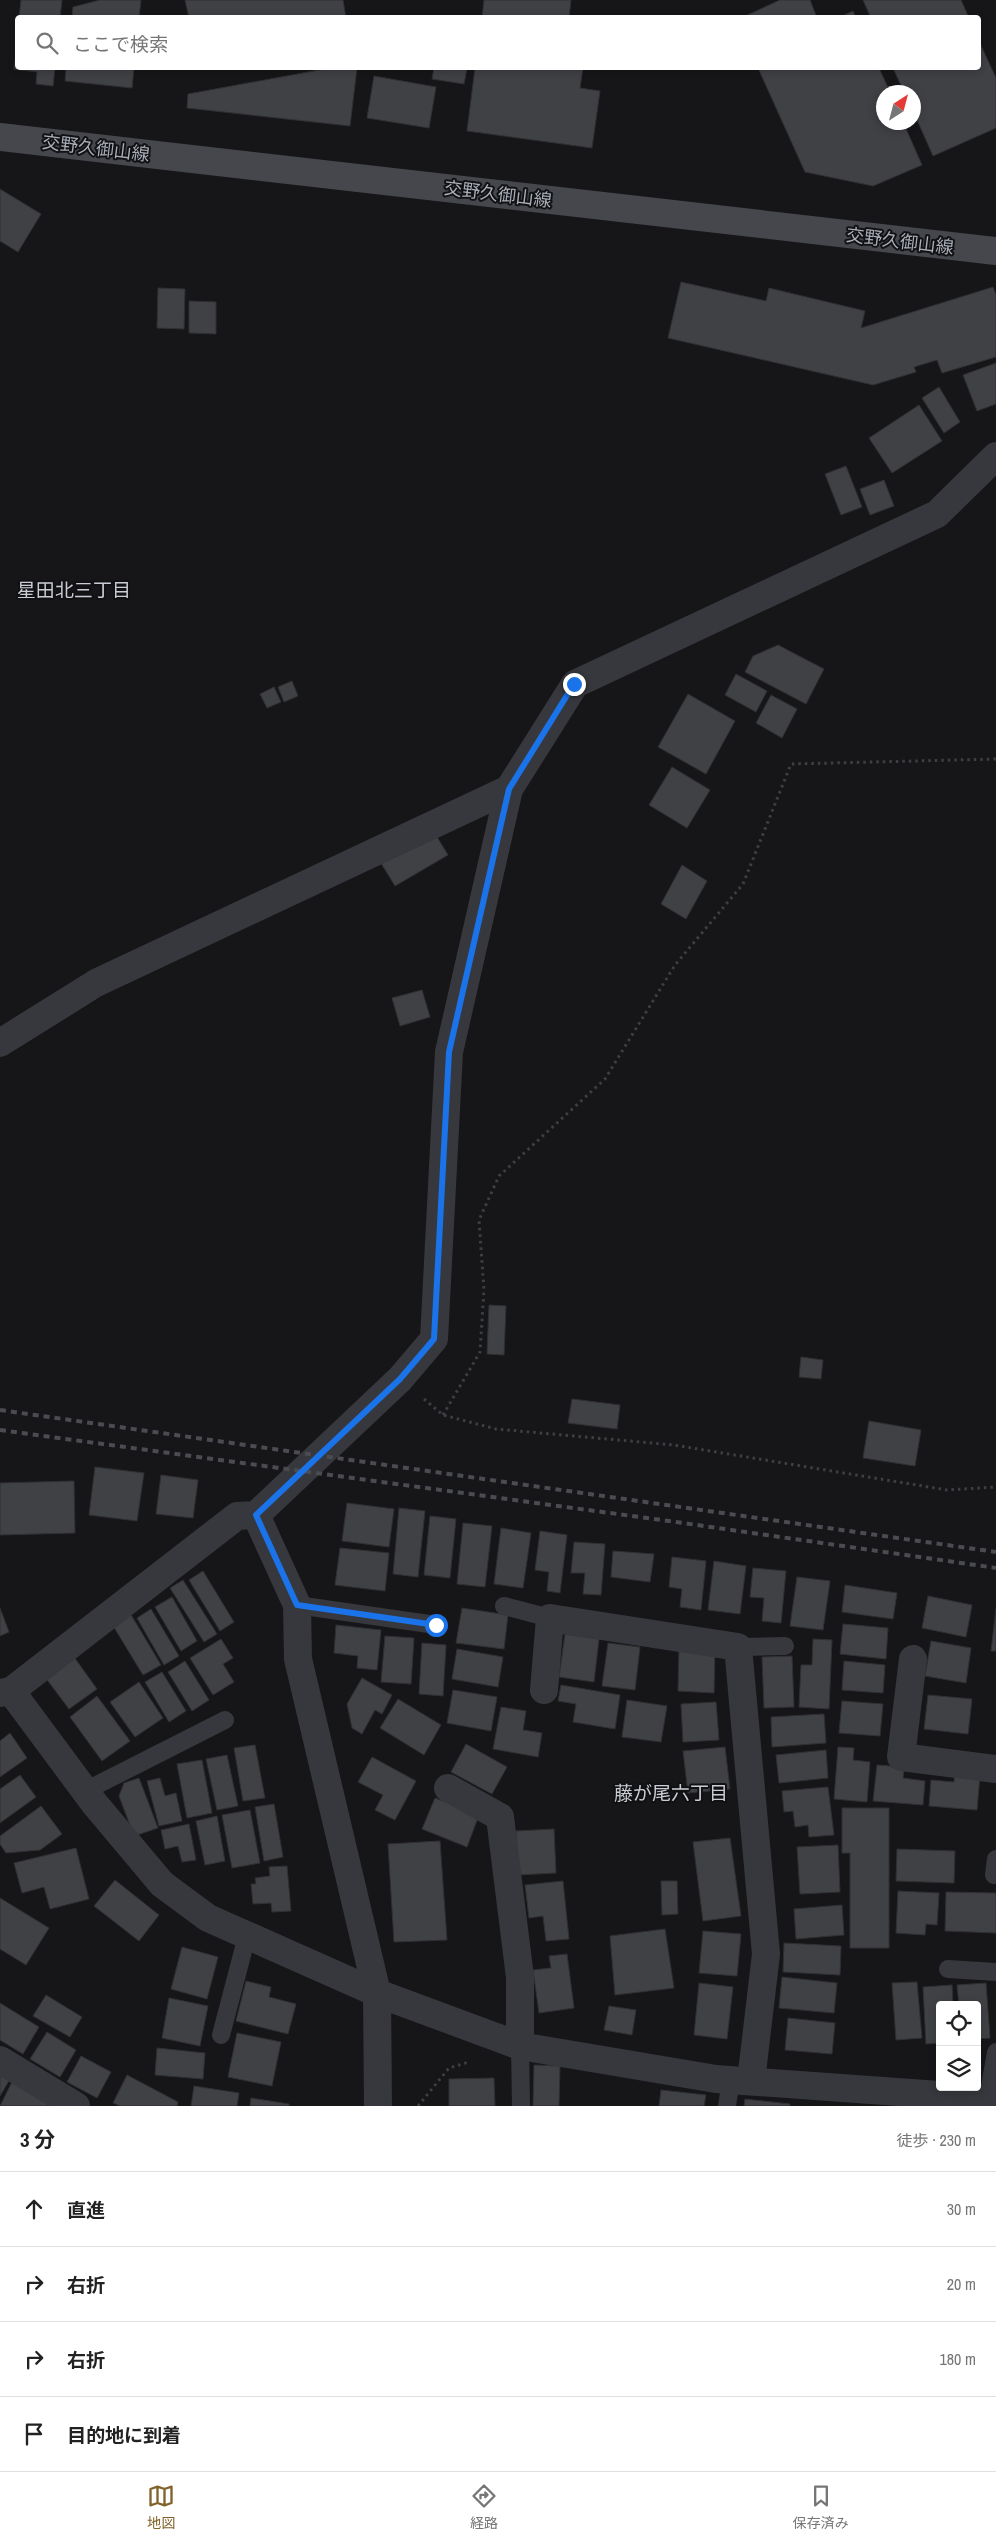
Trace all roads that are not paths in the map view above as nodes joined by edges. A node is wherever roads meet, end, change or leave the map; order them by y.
1 (0, 137) edge
2 (996, 252) edge
3 (996, 456) edge
4 (509, 789) junction
5 (0, 1043) edge
6 (256, 1515) junction
7 (297, 1605) junction
8 (504, 1606) dead end
9 (550, 1618) junction
10 (436, 1625) dead end
11 (785, 1646) dead end
12 (738, 1647) junction
13 (913, 1659) dead end
14 (544, 1690) dead end
15 (6, 1692) edge
16 (225, 1720) dead end
17 (996, 1769) edge
18 (448, 1788) dead end
19 (85, 1791) junction
20 (247, 1936) junction
21 (996, 1964) edge
22 (948, 1969) dead end
23 (377, 1993) junction
24 (221, 2035) dead end
25 (520, 2046) junction
26 (996, 2052) edge
27 (0, 2060) edge
28 (741, 2080) junction
29 (992, 2098) edge
30 (76, 2106) edge
31 (378, 2106) edge
32 (521, 2106) edge
33 (727, 2106) edge

1 - 2 main road, 交野久御山線
3 - 4 street
4 - 5 street
4 - 6 street
6 - 7 street
6 - 15 street
7 - 10 lane
7 - 23 street
8 - 9 lane
9 - 12 street
9 - 14 street
11 - 12 lane
12 - 28 street
13 - 17 street
15 - 19 street
16 - 19 lane
18 - 25 street
19 - 20 street
20 - 23 street
20 - 24 lane
21 - 22 lane
23 - 25 street
23 - 31 street
25 - 28 street
25 - 32 lane
26 - 29 lane
27 - 30 street
28 - 29 street
28 - 33 lane

